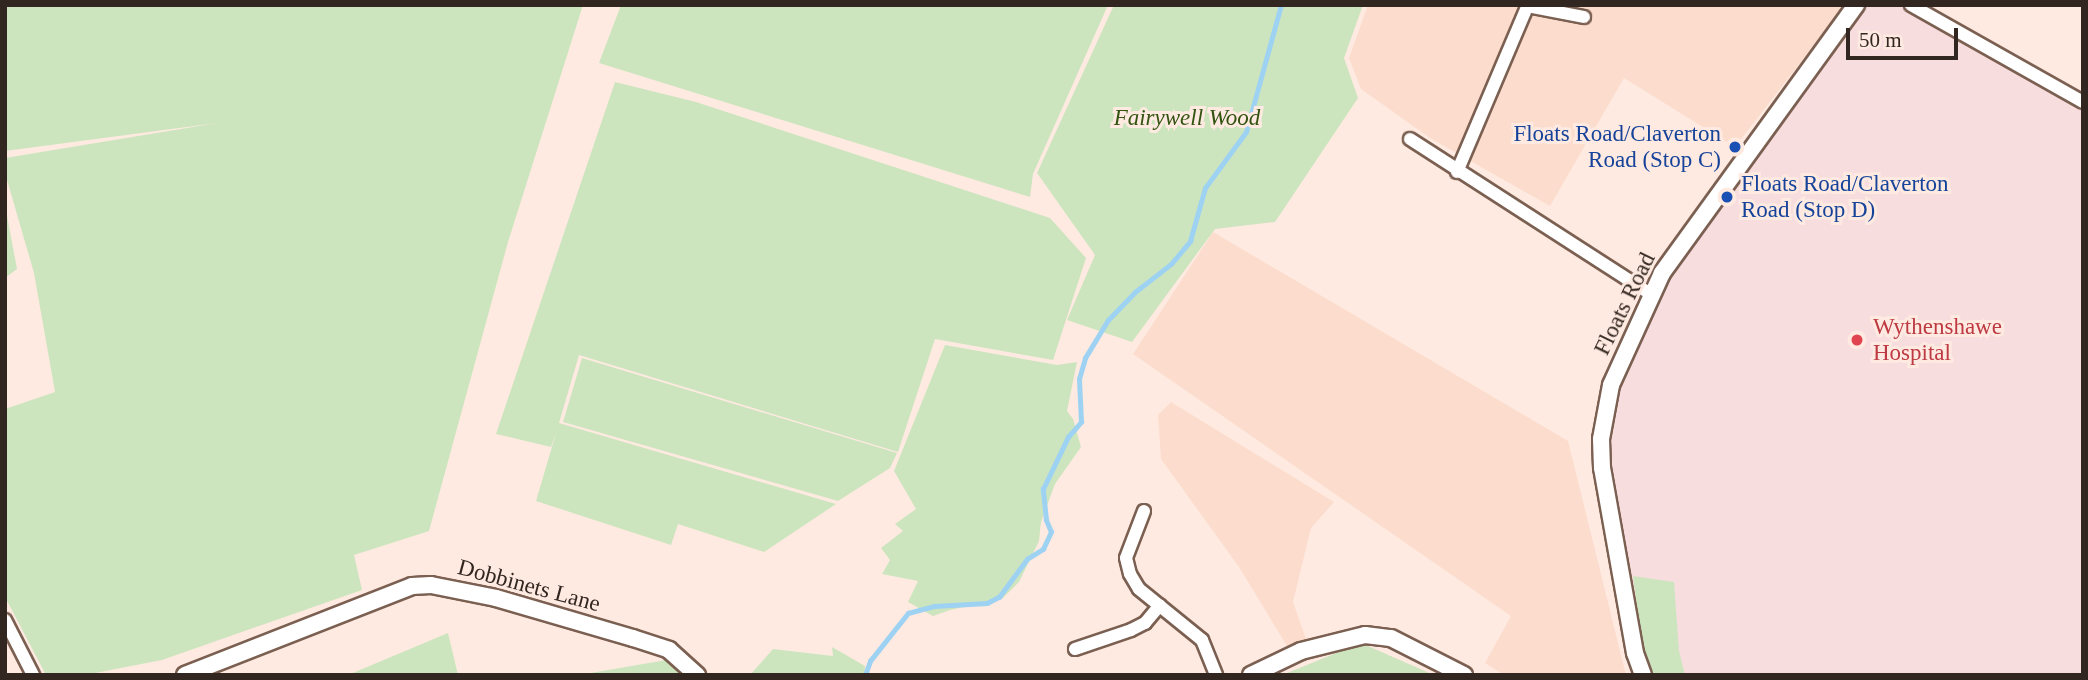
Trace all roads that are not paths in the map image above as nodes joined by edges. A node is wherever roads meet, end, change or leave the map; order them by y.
1 (1527, 5) edge
2 (1856, 5) edge
3 (1911, 5) edge
4 (1584, 17) dead end
5 (2083, 102) edge
6 (1410, 139) dead end
7 (1457, 172) junction
8 (1651, 295) junction
9 (1143, 511) dead end
10 (1160, 605) junction
11 (5, 620) edge
12 (1074, 649) dead end
13 (33, 675) edge
14 (185, 675) edge
15 (697, 675) edge
16 (1216, 675) edge
17 (1251, 675) edge
18 (1464, 675) edge
19 (1643, 675) edge

1 - 4 street
1 - 7 street
2 - 8 street, Floats Road
3 - 5 street
6 - 7 street
7 - 8 street
8 - 19 street, Floats Road
9 - 10 street
10 - 12 street
10 - 16 street
11 - 13 street
14 - 15 street, Dobbinets Lane
17 - 18 street

